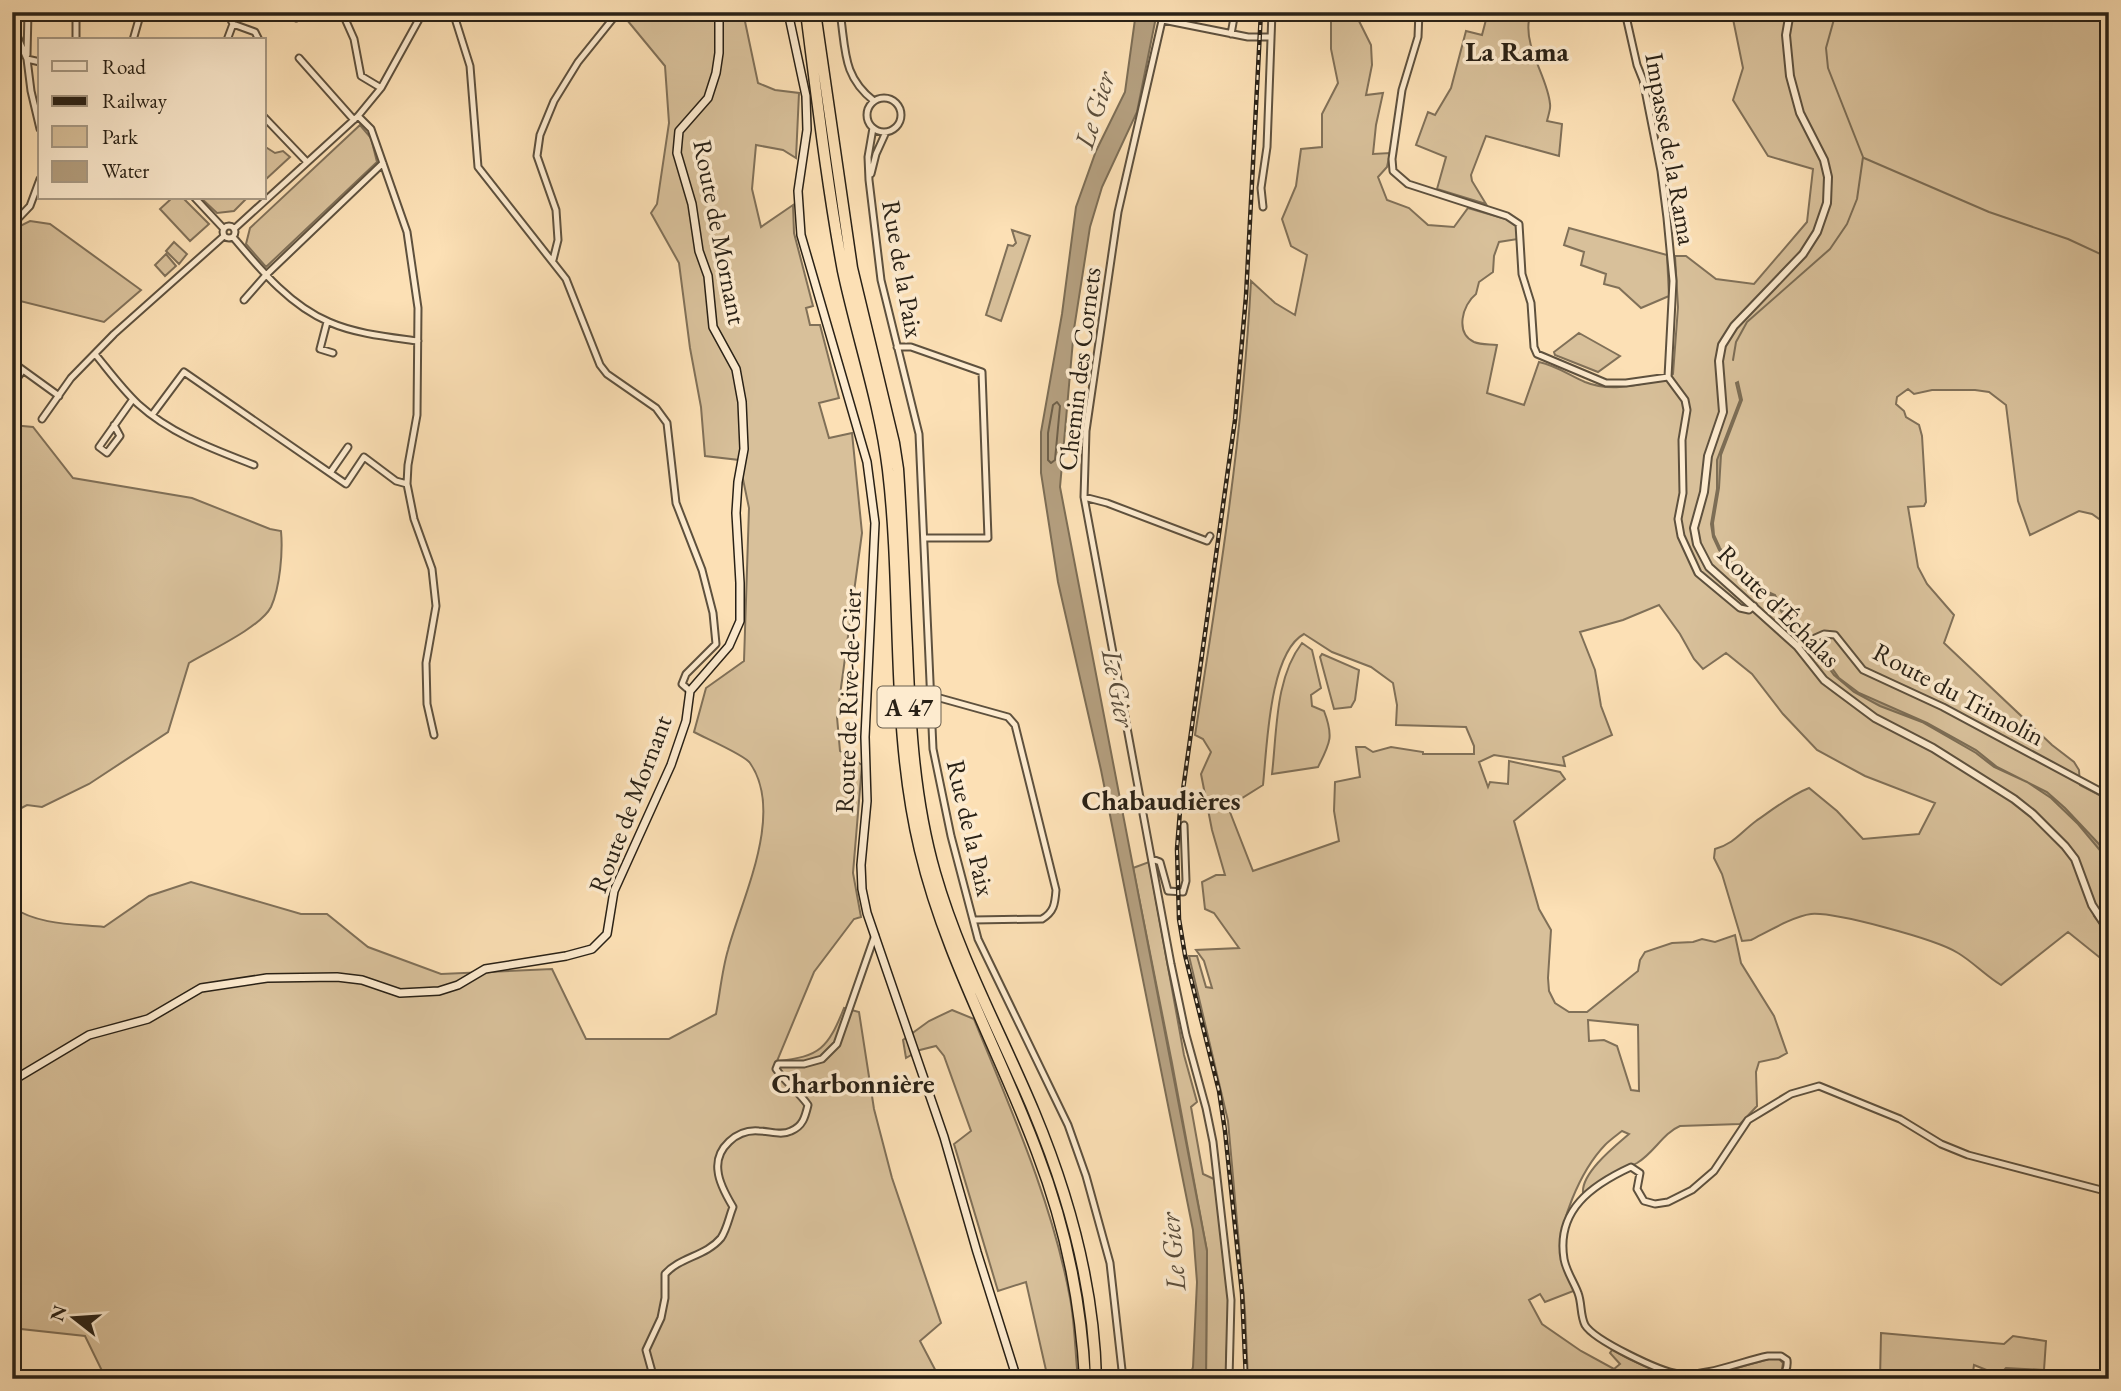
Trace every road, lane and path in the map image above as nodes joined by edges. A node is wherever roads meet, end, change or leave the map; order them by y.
1 (28, 12) edge
2 (76, 12) edge
3 (141, 12) edge
4 (227, 12) edge
5 (307, 12) edge
6 (342, 12) edge
7 (423, 12) edge
8 (453, 12) edge
9 (616, 12) edge
10 (719, 12) edge
11 (788, 12) edge
12 (806, 12) edge
13 (815, 12) edge
14 (840, 12) edge
15 (1164, 12) edge
16 (1235, 12) edge
17 (1272, 12) edge
18 (1419, 12) edge
19 (1625, 12) edge
20 (1790, 12) edge
21 (296, 18) dead end
22 (1163, 20) junction
23 (12, 24) edge
24 (233, 24) junction
25 (1231, 34) junction
26 (1271, 37) junction
27 (76, 38) edge
28 (134, 38) edge
29 (228, 38) edge
30 (258, 38) edge
31 (299, 58) dead end
32 (27, 59) junction
33 (38, 62) edge
34 (381, 88) junction
35 (874, 101) junction
36 (356, 118) junction
37 (266, 119) edge
38 (38, 121) edge
39 (873, 128) junction
40 (886, 132) junction
41 (307, 162) junction
42 (383, 163) junction
43 (869, 180) junction
44 (38, 192) edge
45 (197, 200) edge
46 (266, 200) edge
47 (266, 200) edge
48 (1263, 207) dead end
49 (12, 225) edge
50 (224, 229) junction
51 (234, 229) junction
52 (225, 236) junction
53 (233, 237) junction
54 (553, 260) junction
55 (266, 275) junction
56 (244, 300) dead end
57 (327, 322) junction
58 (418, 341) junction
59 (897, 347) junction
60 (333, 353) dead end
61 (95, 354) junction
62 (12, 362) edge
63 (23, 370) junction
64 (1668, 377) junction
65 (12, 385) edge
66 (59, 396) junction
67 (133, 399) junction
68 (152, 415) junction
69 (42, 419) dead end
70 (114, 425) junction
71 (348, 447) dead end
72 (254, 465) dead end
73 (330, 473) junction
74 (407, 484) junction
75 (1084, 497) junction
76 (1210, 536) dead end
77 (924, 538) junction
78 (1754, 606) junction
79 (1797, 646) junction
80 (690, 691) junction
81 (929, 695) junction
82 (434, 735) dead end
83 (2109, 796) edge
84 (1184, 825) dead end
85 (1152, 859) junction
86 (973, 920) junction
87 (2109, 931) edge
88 (875, 935) junction
89 (12, 1081) edge
90 (2109, 1192) edge
91 (654, 1379) edge
92 (1017, 1379) edge
93 (1085, 1379) edge
94 (1096, 1379) edge
95 (1123, 1379) edge
96 (1229, 1379) edge
97 (1780, 1379) edge

1 - 32 street
2 - 27 street
3 - 28 street
4 - 24 street
5 - 21 street
6 - 34 street
7 - 34 street
8 - 54 street
9 - 54 street
10 - 80 main road, Route de Mornant
11 - 88 main road, Route de Rive-de-Gier
12 - 93 highway, A 47
13 - 94 highway, A 47
14 - 35 street
15 - 22 street, Chemin des Cornets
16 - 25 street
17 - 26 street
18 - 64 street
19 - 64 street, Impasse de la Rama
20 - 78 street, Route d'Échalas
22 - 25 street
22 - 75 street, Chemin des Cornets
23 - 32 street
24 - 29 street
24 - 30 street
25 - 26 street
26 - 48 street
31 - 36 street
32 - 33 street
32 - 38 street
34 - 36 street
35 - 39 street
35 - 40 street
36 - 41 street
36 - 42 street
37 - 41 street
39 - 40 street
39 - 43 street, Rue de la Paix
40 - 43 street, Rue de la Paix
41 - 46 street
42 - 55 street
42 - 58 street
43 - 59 street, Rue de la Paix
44 - 49 street
45 - 50 street
47 - 51 street
50 - 51 street
50 - 52 street
51 - 53 street
52 - 53 street
52 - 61 street
53 - 55 street
54 - 80 street
55 - 56 street
55 - 57 street
57 - 58 street
57 - 60 street
58 - 74 street
59 - 77 street, Rue de la Paix
59 - 77 street
61 - 66 street
61 - 67 street
62 - 63 street
63 - 65 street
63 - 66 street
64 - 78 street
66 - 69 street
67 - 68 street
67 - 70 street
68 - 72 street
68 - 73 street
70 - 70 street
71 - 73 street
73 - 74 street
74 - 82 street
75 - 76 street
75 - 85 street, Chemin des Cornets
77 - 81 street, Rue de la Paix
78 - 79 street, Route d'Échalas
79 - 83 street, Route du Trimolin
79 - 87 street, Route d'Échalas
80 - 89 main road, Route de Mornant
81 - 86 street, Rue de la Paix
81 - 86 street
84 - 85 street, Chemin des Cornets
85 - 96 street
86 - 95 street, Rue de la Paix
88 - 91 street
88 - 92 main road, Route de Rive-de-Gier
90 - 97 street

